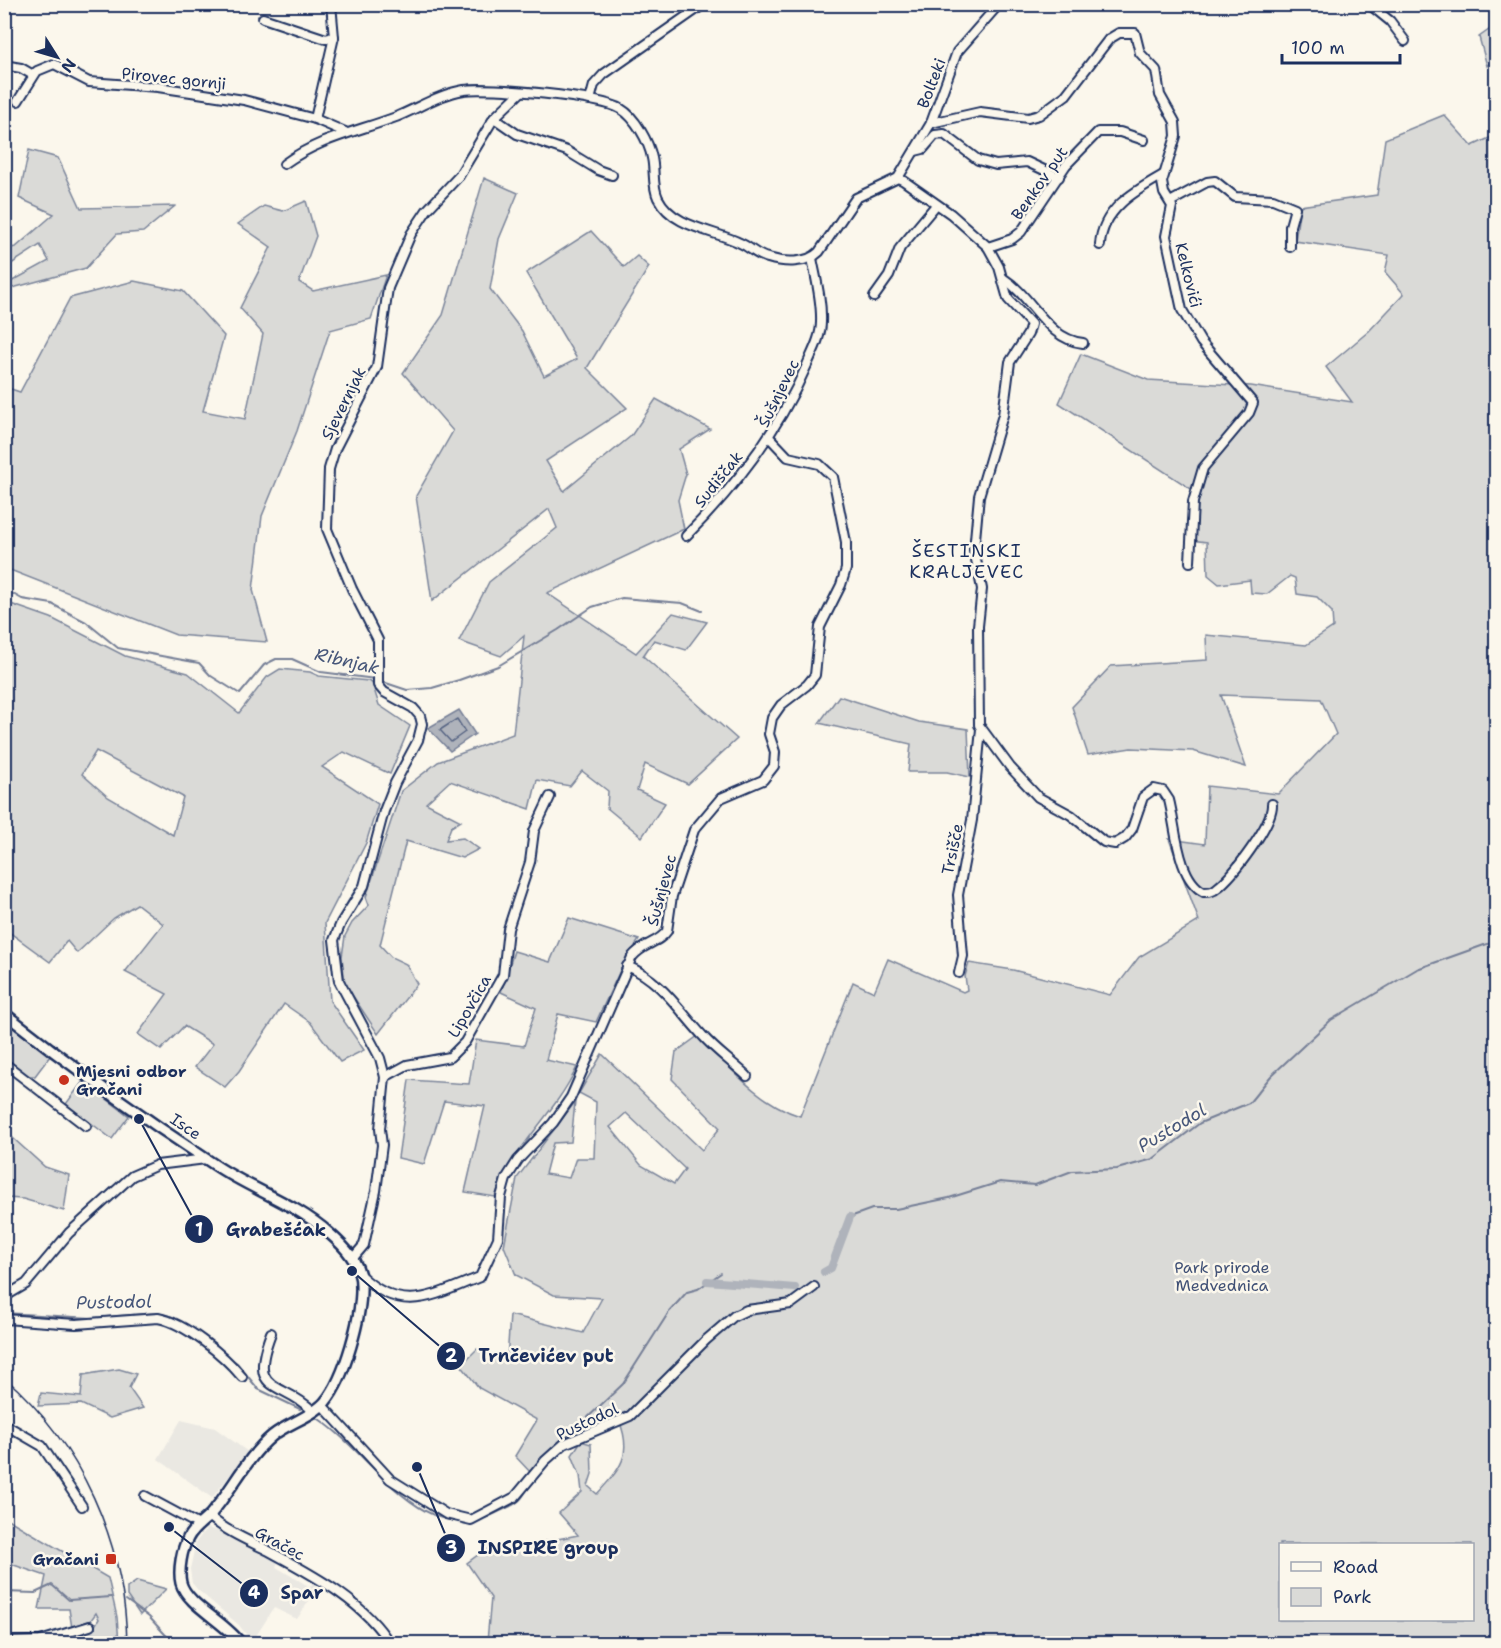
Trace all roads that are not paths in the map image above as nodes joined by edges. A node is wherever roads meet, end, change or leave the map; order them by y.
1 (331, 4) edge
2 (704, 4) edge
3 (999, 4) edge
4 (1369, 4) edge
5 (263, 18) dead end
6 (334, 37) junction
7 (1405, 41) dead end
8 (4, 65) edge
9 (33, 75) junction
10 (520, 93) junction
11 (590, 100) junction
12 (18, 101) dead end
13 (494, 118) junction
14 (315, 119) junction
15 (931, 123) junction
16 (345, 132) junction
17 (1144, 140) dead end
18 (915, 151) junction
19 (284, 164) dead end
20 (612, 175) dead end
21 (1163, 175) junction
22 (1059, 177) junction
23 (898, 178) junction
24 (1170, 202) junction
25 (936, 205) junction
26 (1100, 244) dead end
27 (1290, 247) dead end
28 (988, 248) junction
29 (812, 258) junction
30 (1004, 278) junction
31 (874, 297) dead end
32 (1083, 343) dead end
33 (769, 437) junction
34 (686, 536) dead end
35 (1190, 562) dead end
36 (981, 729) junction
37 (550, 796) dead end
38 (1272, 804) dead end
39 (627, 966) junction
40 (960, 973) dead end
41 (4, 1013) edge
42 (4, 1063) edge
43 (747, 1076) dead end
44 (385, 1077) junction
45 (86, 1126) dead end
46 (206, 1159) junction
47 (353, 1258) junction
48 (360, 1275) junction
49 (814, 1287) dead end
50 (378, 1291) junction
51 (361, 1294) junction
52 (4, 1297) edge
53 (4, 1319) edge
54 (271, 1333) dead end
55 (242, 1377) dead end
56 (322, 1405) junction
57 (313, 1411) junction
58 (4, 1424) edge
59 (145, 1496) dead end
60 (82, 1506) dead end
61 (209, 1516) junction
62 (198, 1525) junction
63 (90, 1626) dead end
64 (4, 1642) edge
65 (241, 1644) edge
66 (390, 1644) edge

1 - 6 street
2 - 11 street
3 - 15 street, Bolteki
4 - 7 street
5 - 6 street
6 - 14 street
8 - 9 street
9 - 12 street
9 - 14 street, Pirovec gornji
10 - 11 street
10 - 13 street, Sjevernjak
10 - 16 street
11 - 29 street
13 - 20 street
13 - 44 street, Sjevernjak
14 - 16 street, Pirovec gornji
15 - 18 street, Bolteki
15 - 21 street
16 - 19 street
17 - 22 street, Benkov put
18 - 22 street
18 - 23 street, Bolteki
21 - 24 street, Kelkovići
21 - 26 street
22 - 28 street, Benkov put
23 - 25 street
23 - 29 street
24 - 27 street
24 - 35 street, Kelkovići
25 - 28 street
25 - 31 street
28 - 30 street
29 - 33 street, Šušnjevec
30 - 32 street
30 - 36 street
33 - 34 street, Sudiščak
33 - 39 street, Šušnjevec
36 - 38 street
36 - 40 street, Trsišče
37 - 44 street, Lipovčica
39 - 43 street
39 - 50 street, Šušnjevec
41 - 46 street, Isce
42 - 45 street
44 - 47 street
46 - 47 street, Isce
46 - 52 street
47 - 48 street
48 - 50 street
48 - 51 street
49 - 56 street, Pustodol
50 - 51 street
51 - 56 street
53 - 55 street
54 - 57 street
56 - 57 street
57 - 61 street
58 - 60 street
59 - 62 street
61 - 62 street
61 - 66 street, Gračec
62 - 65 street
63 - 64 street

